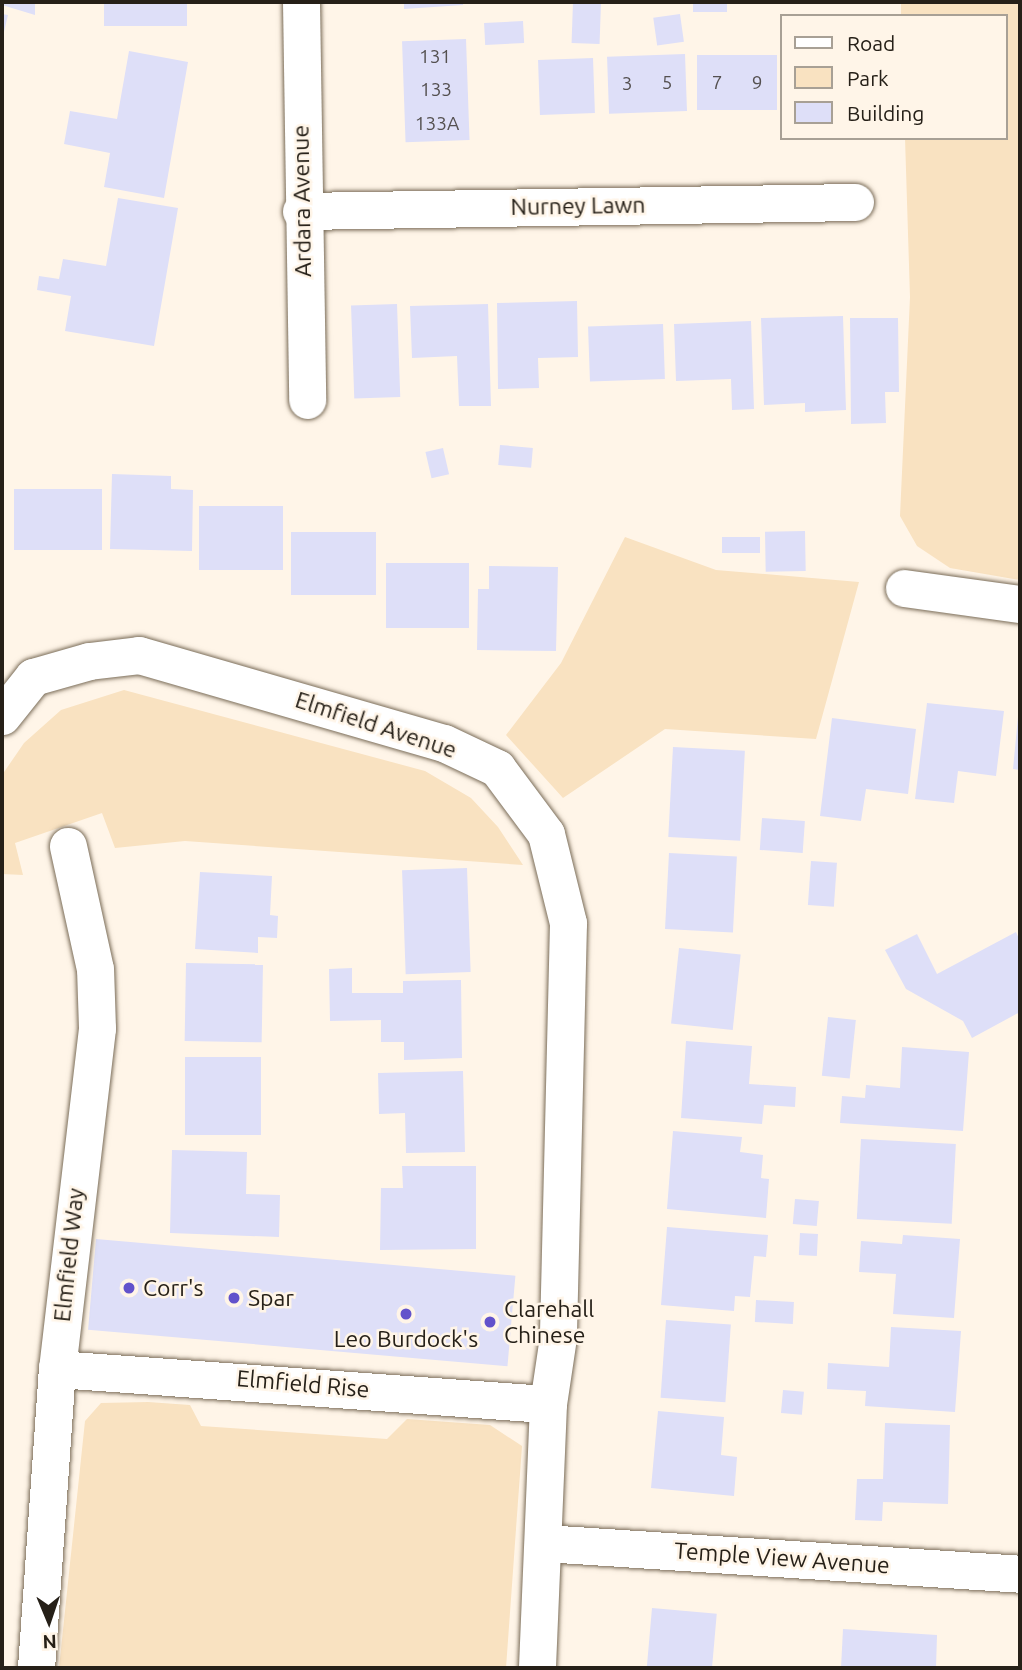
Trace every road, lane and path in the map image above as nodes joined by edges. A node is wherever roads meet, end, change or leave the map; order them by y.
1 (302, 2) edge
2 (855, 201) dead end
3 (301, 211) junction
4 (307, 400) dead end
5 (905, 588) dead end
6 (1020, 604) edge
7 (2, 716) edge
8 (68, 846) dead end
9 (57, 1369) junction
10 (548, 1404) junction
11 (544, 1543) junction
12 (1020, 1574) edge
13 (36, 1668) edge
14 (537, 1668) edge

1 - 3 street, Ardara Avenue
2 - 3 street, Nurney Lawn
3 - 4 street, Ardara Avenue
5 - 6 street
7 - 10 street, Elmfield Avenue
8 - 9 street, Elmfield Way
9 - 10 street, Elmfield Rise
9 - 13 street, Elmfield Way
10 - 11 street
11 - 12 street, Temple View Avenue
11 - 14 street

